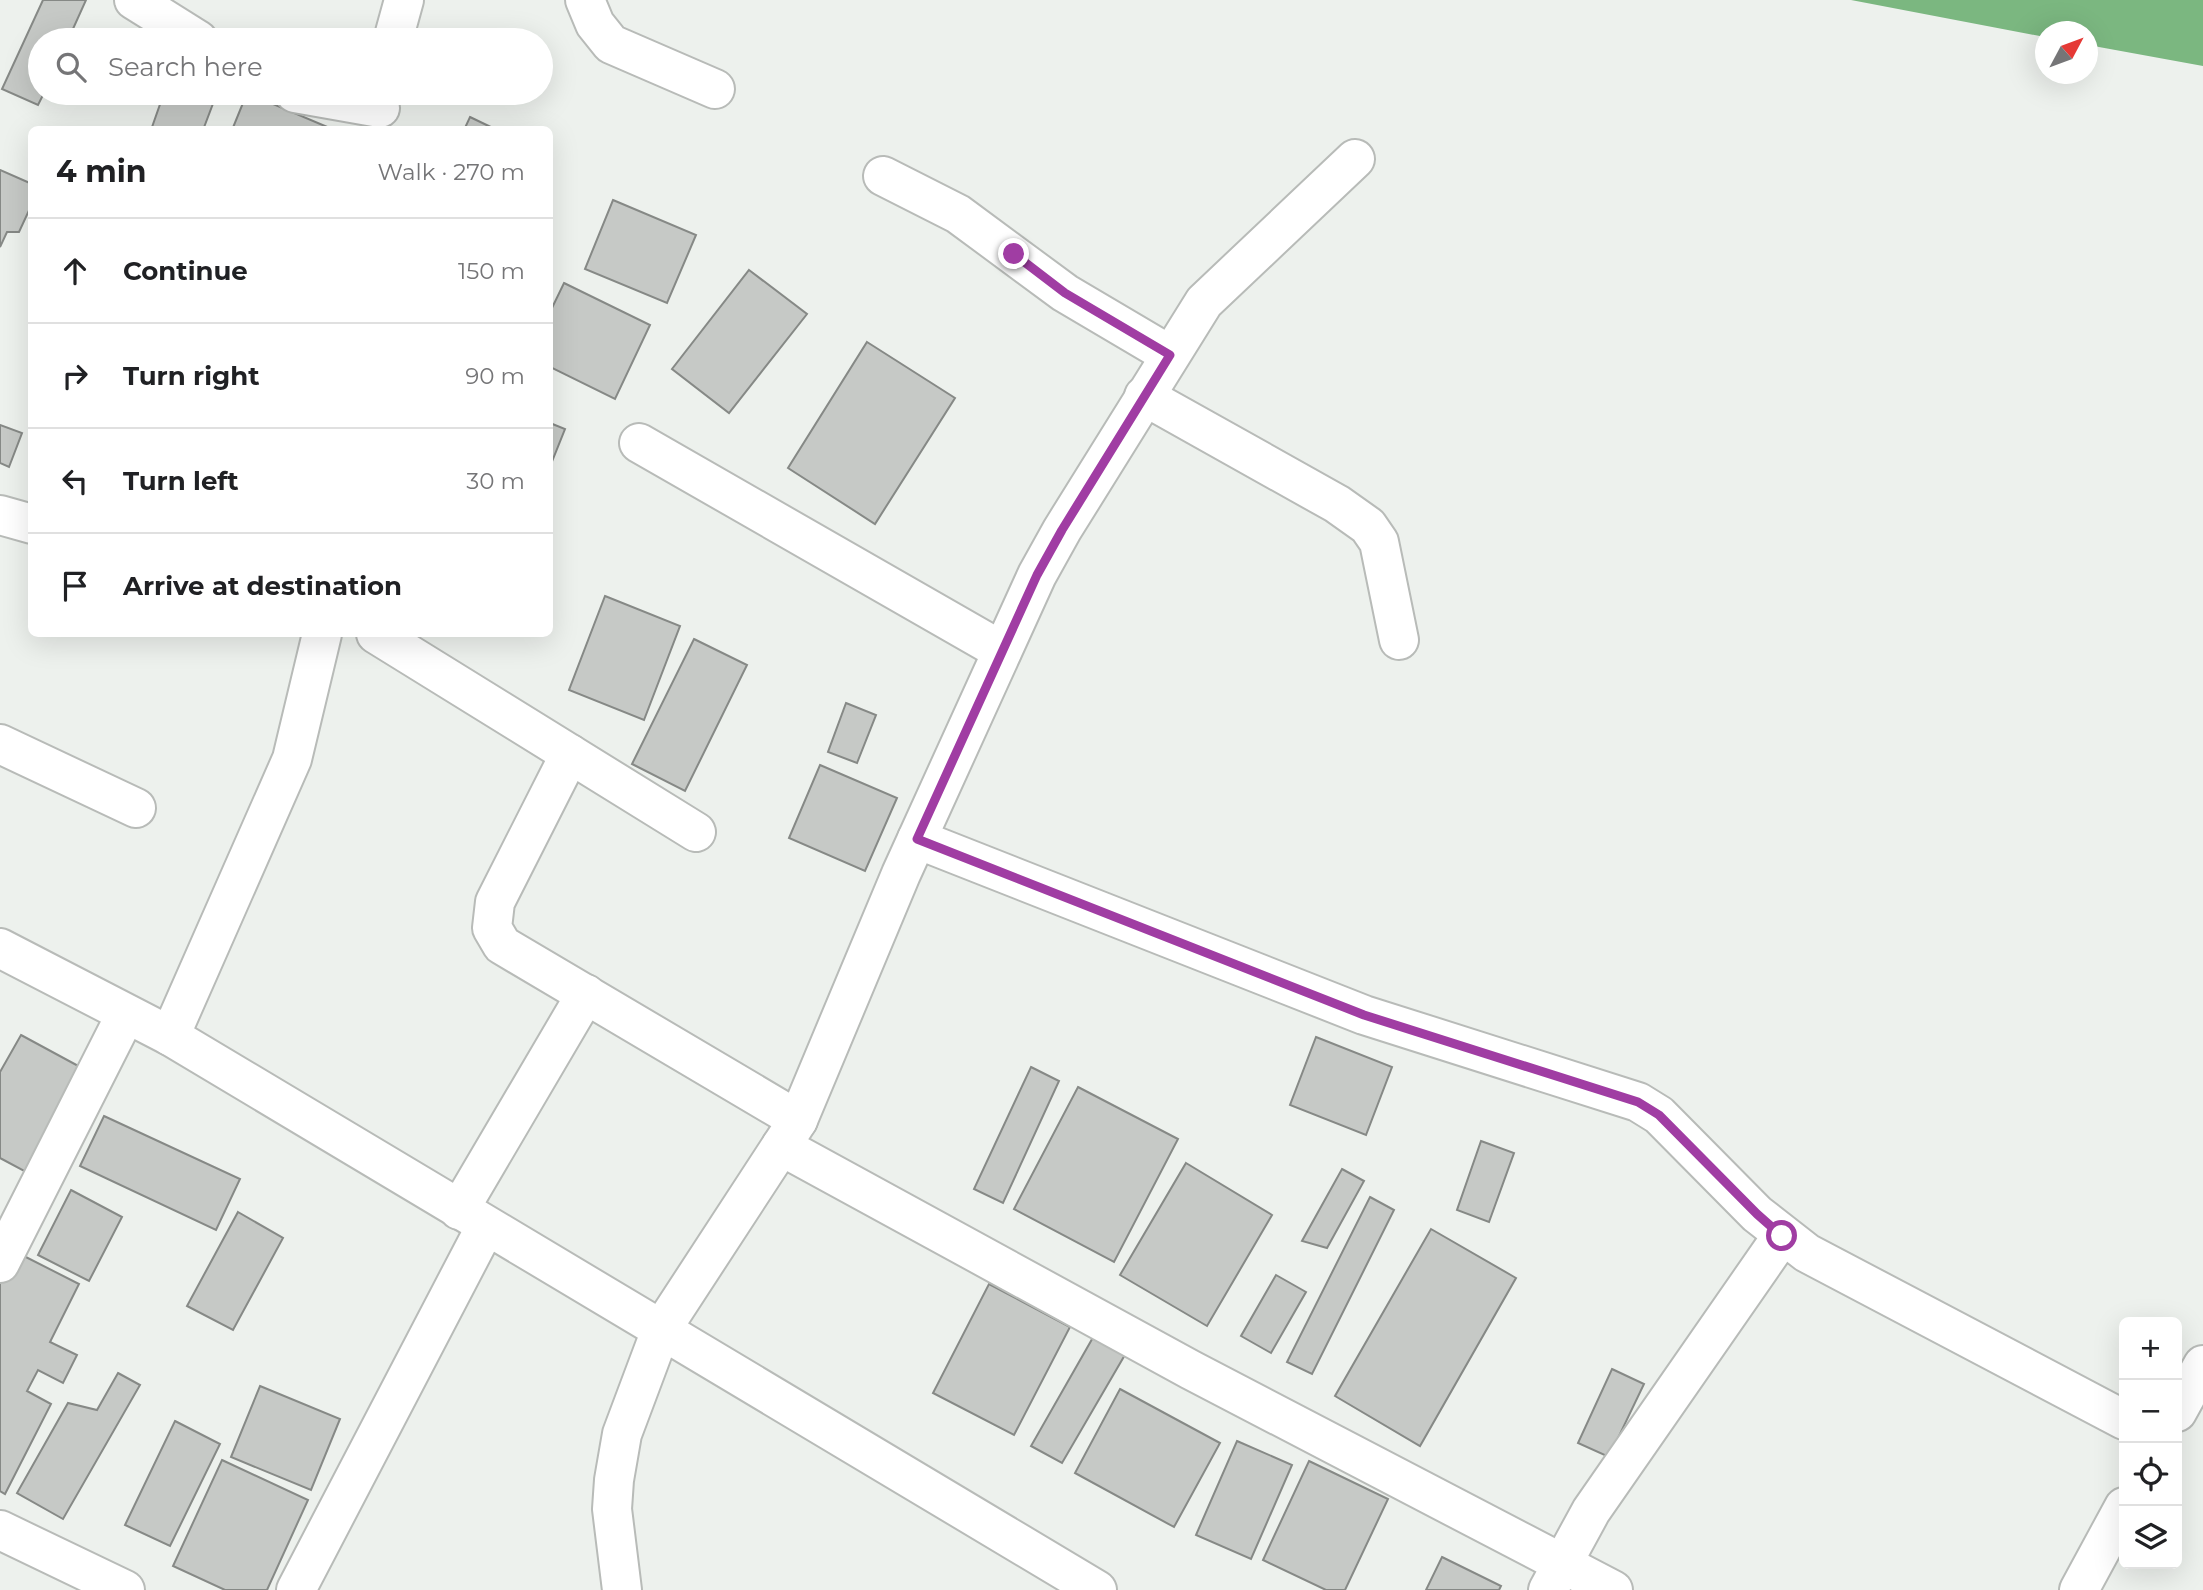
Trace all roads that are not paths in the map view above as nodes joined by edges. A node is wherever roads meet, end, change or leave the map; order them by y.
1 (134, 0) edge
2 (404, 0) edge
3 (585, 0) edge
4 (179, 28) edge
5 (396, 28) edge
6 (715, 89) dead end
7 (356, 105) edge
8 (382, 110) edge
9 (1355, 159) dead end
10 (883, 176) dead end
11 (1170, 355) junction
12 (1144, 397) junction
13 (639, 443) dead end
14 (0, 515) edge
15 (28, 523) edge
16 (321, 637) edge
17 (381, 637) edge
18 (1399, 640) dead end
19 (1002, 651) junction
20 (0, 744) edge
21 (570, 754) junction
22 (136, 808) dead end
23 (696, 832) dead end
24 (917, 839) junction
25 (0, 948) edge
26 (586, 994) junction
27 (126, 1014) junction
28 (170, 1036) junction
29 (789, 1133) junction
30 (473, 1218) junction
31 (1782, 1236) junction
32 (1, 1259) edge
33 (661, 1330) junction
34 (2203, 1365) edge
35 (2182, 1403) edge
36 (2119, 1417) edge
37 (2119, 1516) edge
38 (0, 1530) edge
39 (1555, 1577) edge
40 (125, 1590) edge
41 (296, 1590) edge
42 (622, 1590) edge
43 (1097, 1590) edge
44 (1613, 1590) edge
45 (2079, 1590) edge

1 - 4 street
2 - 5 street
3 - 6 street
7 - 8 street
9 - 11 street
10 - 11 street
11 - 12 street
12 - 18 street
12 - 19 street
13 - 19 street
14 - 15 street
16 - 28 street
17 - 21 street
19 - 24 street
20 - 22 street
21 - 23 street
21 - 26 street
24 - 29 street
24 - 31 street
25 - 27 street
26 - 29 street
26 - 30 street
27 - 28 street
27 - 32 street
28 - 30 street
29 - 33 street
29 - 39 street
30 - 33 street
30 - 41 street
31 - 36 street
31 - 39 street
33 - 42 street
33 - 43 street
34 - 35 street
37 - 45 street
38 - 40 street
39 - 44 street

